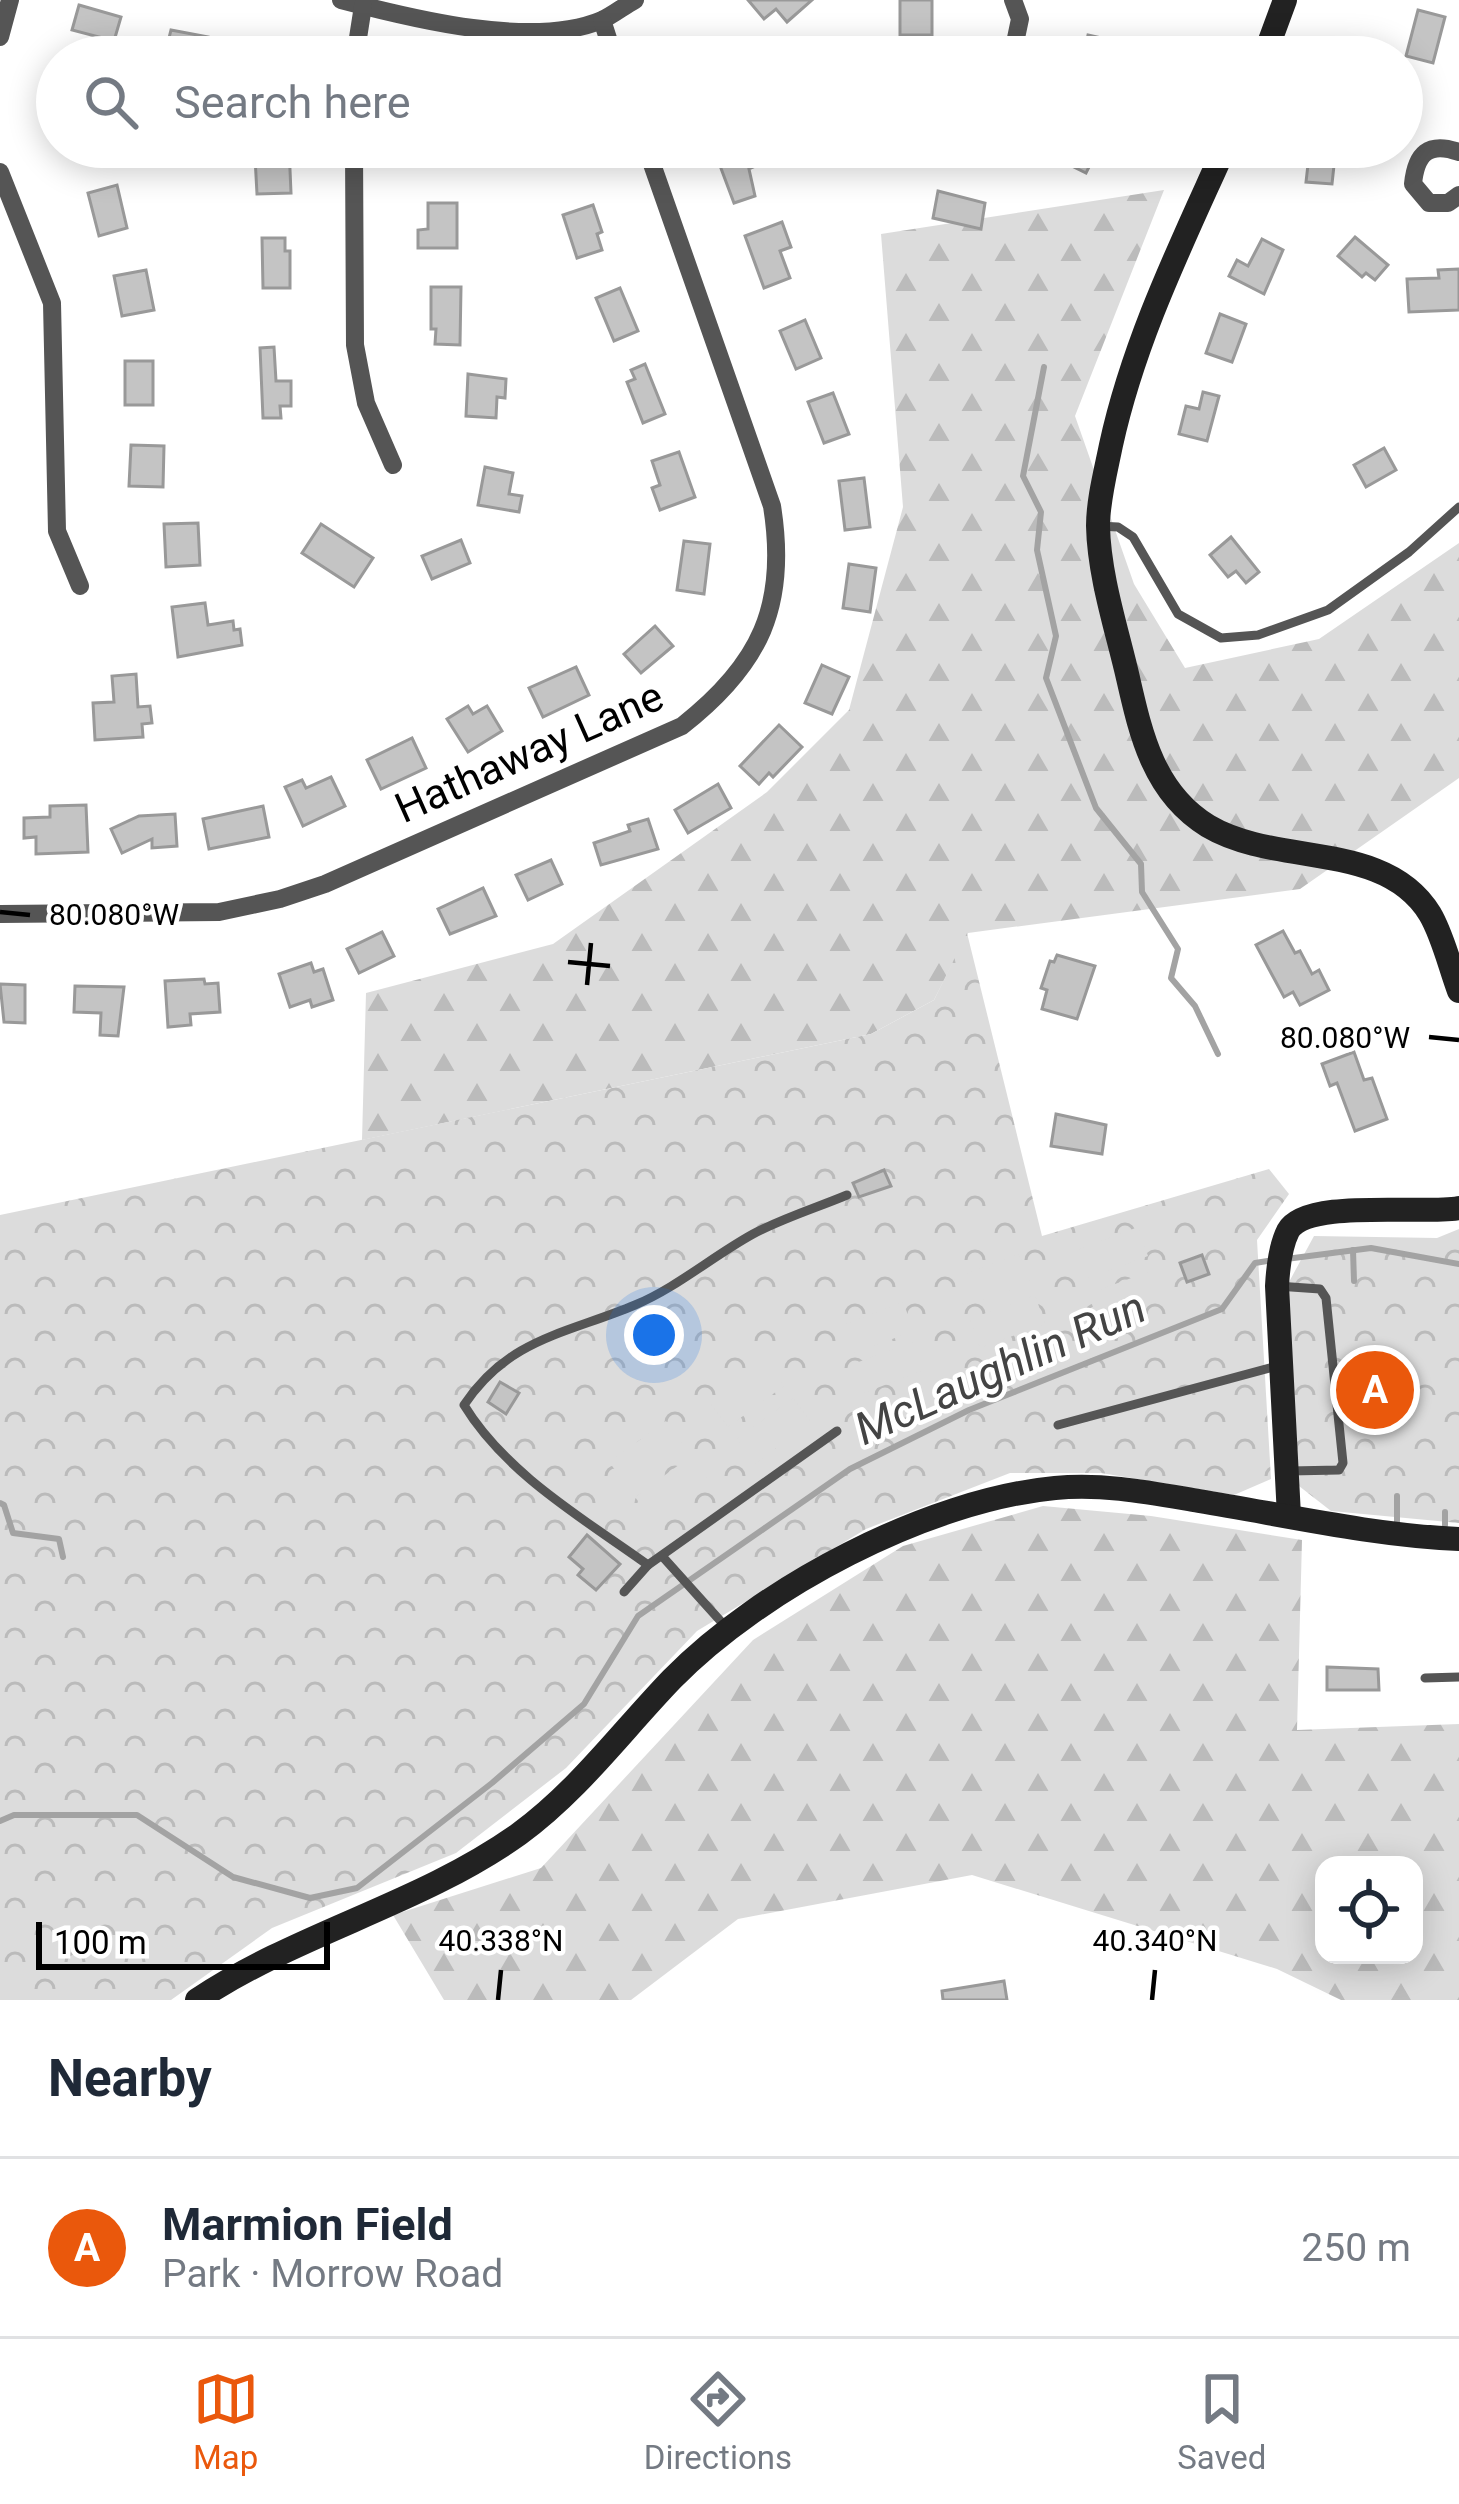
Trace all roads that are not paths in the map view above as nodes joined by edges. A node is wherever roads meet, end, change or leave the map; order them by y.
1 (10, 0) edge
2 (341, 0) edge
3 (634, 0) edge
4 (1013, 0) edge
5 (1285, 0) edge
6 (363, 6) junction
7 (602, 20) junction
8 (359, 36) edge
9 (607, 36) edge
10 (1017, 36) edge
11 (1272, 36) edge
12 (0, 37) edge
13 (1459, 152) edge
14 (1423, 154) edge
15 (354, 168) edge
16 (653, 168) edge
17 (1216, 168) edge
18 (1414, 168) edge
19 (0, 172) edge
20 (1459, 195) edge
21 (393, 465) dead end
22 (1459, 507) edge
23 (1098, 526) junction
24 (80, 586) dead end
25 (0, 914) edge
26 (1459, 991) edge
27 (847, 1195) dead end
28 (1459, 1208) edge
29 (1278, 1280) junction
30 (1282, 1365) junction
31 (1058, 1425) dead end
32 (836, 1431) dead end
33 (1289, 1471) junction
34 (1289, 1516) junction
35 (1459, 1539) edge
36 (662, 1556) junction
37 (649, 1565) junction
38 (624, 1592) dead end
39 (728, 1630) junction
40 (1459, 1677) edge
41 (1425, 1678) dead end
42 (197, 2000) edge

1 - 12 street
2 - 6 street
3 - 7 street
4 - 10 street
5 - 11 street
6 - 7 street
6 - 8 street
7 - 9 street
13 - 14 street
15 - 21 street
16 - 25 street, Hathaway Lane
17 - 23 street
18 - 20 street
19 - 24 street
22 - 23 lane
23 - 26 street
27 - 37 lane
28 - 29 street
29 - 30 street
29 - 33 lane
30 - 31 lane
30 - 33 street
32 - 36 lane
33 - 34 street
34 - 35 street
34 - 39 street
36 - 37 lane
36 - 39 lane
37 - 38 lane
39 - 42 street
40 - 41 lane

